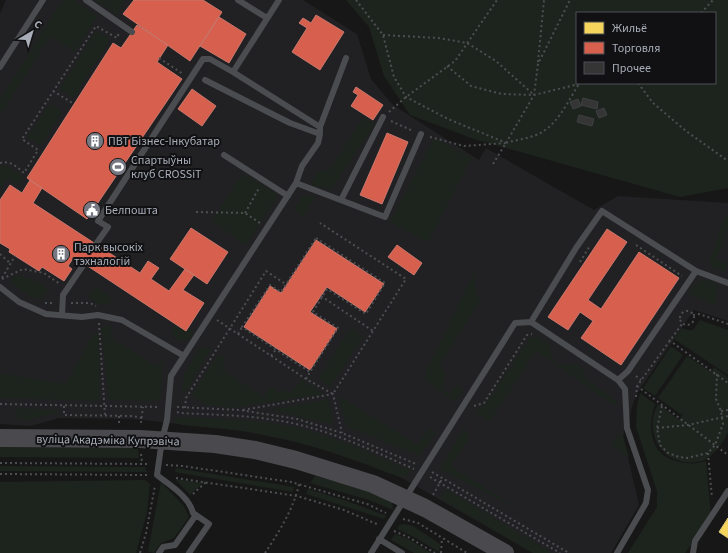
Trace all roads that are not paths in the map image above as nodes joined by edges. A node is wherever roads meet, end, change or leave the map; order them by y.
1 (43, 0) edge
2 (86, 0) edge
3 (238, 0) edge
4 (279, 0) edge
5 (267, 18) junction
6 (132, 32) dead end
7 (346, 58) dead end
8 (0, 67) edge
9 (233, 72) junction
10 (205, 80) dead end
11 (383, 117) road end
12 (320, 127) junction
13 (320, 134) junction
14 (421, 134) road end
15 (224, 155) dead end
16 (296, 183) junction
17 (288, 196) junction
18 (341, 200) junction
19 (96, 244) dead end
20 (84, 264) dead end
21 (696, 271) junction
22 (728, 284) edge
23 (0, 287) edge
24 (62, 315) junction
25 (531, 322) junction
26 (184, 356) junction
27 (618, 380) junction
28 (0, 438) edge
29 (162, 440) junction
30 (728, 491) edge
31 (405, 498) junction
32 (196, 515) junction
33 (380, 539) junction
34 (159, 553) edge
35 (189, 553) edge
36 (371, 553) edge
37 (402, 553) edge
38 (505, 553) edge
39 (616, 553) edge
40 (693, 553) edge

1 - 8 lane
2 - 6 lane
3 - 5 lane
4 - 5 lane
5 - 9 lane
7 - 12 lane
9 - 12 lane
9 - 19 lane
10 - 13 lane
11 - 18 lane
12 - 13 lane
13 - 16 lane
14 - 18 lane
15 - 17 lane
16 - 17 lane
16 - 18 lane
17 - 26 lane
20 - 24 lane
21 - 22 lane
21 - 25 lane
21 - 27 lane
23 - 24 lane
24 - 26 lane
25 - 27 lane
25 - 31 lane
26 - 29 lane
27 - 39 lane
28 - 29 main road, вуліца Акадэміка Купрэвіча
29 - 31 main road, вуліца Акадэміка Купрэвіча
29 - 32 lane
30 - 40 lane
31 - 33 lane
31 - 38 main road, вуліца Акадэміка Купрэвіча
32 - 34 lane
32 - 35 lane
33 - 36 lane
33 - 37 lane

